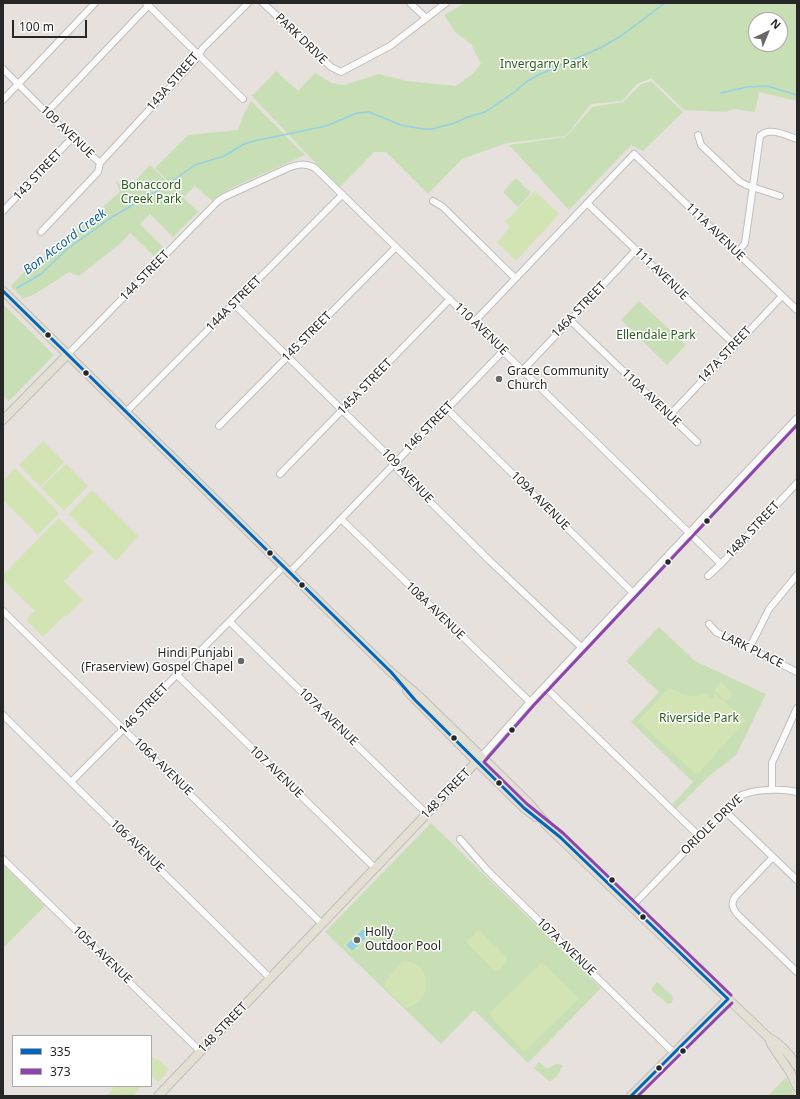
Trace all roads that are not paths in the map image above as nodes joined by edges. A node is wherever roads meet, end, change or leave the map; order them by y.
1 (95, 3) edge
2 (248, 3) edge
3 (263, 3) edge
4 (410, 3) edge
5 (446, 3) edge
6 (147, 4) edge
7 (426, 18) junction
8 (198, 55) junction
9 (3, 69) edge
10 (18, 84) junction
11 (243, 99) dead end
12 (3, 100) edge
13 (47, 112) junction
14 (698, 135) dead end
15 (72, 138) junction
16 (797, 139) edge
17 (100, 163) junction
18 (308, 164) joint
19 (753, 188) junction
20 (342, 195) junction
21 (780, 196) dead end
22 (433, 201) dead end
23 (587, 203) junction
24 (3, 211) edge
25 (41, 232) dead end
26 (396, 247) junction
27 (636, 250) junction
28 (737, 252) junction
29 (515, 278) junction
30 (3, 291) edge
31 (782, 296) junction
32 (450, 299) junction
33 (234, 304) junction
34 (797, 310) edge
35 (570, 320) junction
36 (474, 322) junction
37 (735, 345) junction
38 (503, 351) junction
39 (67, 355) junction
40 (288, 356) junction
41 (523, 370) junction
42 (447, 409) junction
43 (342, 410) junction
44 (126, 412) junction
45 (670, 416) junction
46 (797, 418) edge
47 (3, 420) edge
48 (219, 426) dead end
49 (697, 442) dead end
50 (396, 462) junction
51 (280, 474) dead end
52 (797, 483) edge
53 (342, 519) junction
54 (690, 532) junction
55 (721, 564) junction
56 (286, 570) junction
57 (797, 575) edge
58 (708, 576) dead end
59 (633, 593) junction
60 (3, 610) edge
61 (230, 622) junction
62 (709, 624) dead end
63 (582, 648) junction
64 (749, 649) junction
65 (797, 672) edge
66 (177, 675) junction
67 (545, 687) junction
68 (530, 702) junction
69 (797, 708) edge
70 (3, 715) edge
71 (124, 729) junction
72 (479, 759) junction
73 (72, 782) junction
74 (772, 790) junction
75 (797, 792) edge
76 (724, 810) junction
77 (427, 814) junction
78 (699, 836) junction
79 (460, 839) dead end
80 (773, 857) junction
81 (3, 859) edge
82 (375, 868) junction
83 (797, 880) edge
84 (632, 906) junction
85 (322, 924) junction
86 (797, 972) edge
87 (270, 978) junction
88 (728, 999) junction
89 (769, 1038) junction
90 (200, 1052) junction
91 (674, 1052) junction
92 (797, 1066) edge
93 (788, 1067) junction
94 (797, 1078) edge
95 (797, 1087) edge
96 (158, 1096) edge
97 (631, 1096) edge

1 - 10 street
2 - 8 street, 143A STREET
3 - 7 street, PARK DRIVE
4 - 7 street
5 - 7 street
6 - 8 street
6 - 13 street
8 - 11 street
8 - 17 street, 143A STREET
9 - 10 street, 109 AVENUE
10 - 12 street
10 - 13 street, 109 AVENUE
13 - 15 street, 109 AVENUE
14 - 19 street
15 - 17 street, 109 AVENUE
15 - 24 street, 143 STREET
16 - 19 street
17 - 25 street, 109 AVENUE
18 - 20 street, 110 AVENUE
18 - 39 street, 144 STREET
19 - 21 street
19 - 28 street
20 - 26 street, 110 AVENUE
20 - 33 street, 144A STREET
22 - 29 street
23 - 27 street, 111 AVENUE
23 - 28 street, 111A AVENUE
23 - 29 street
26 - 32 street, 110 AVENUE
26 - 40 street, 145 STREET
27 - 35 street, 146A STREET
27 - 37 street, 111 AVENUE
28 - 31 street, 111A AVENUE
29 - 36 street
30 - 39 main road
31 - 34 street, 111A AVENUE
31 - 37 street, 147A STREET
32 - 36 street, 110 AVENUE
32 - 43 street, 145A STREET
33 - 40 street, 109 AVENUE
33 - 44 street, 144A STREET
35 - 41 street, 146A STREET
35 - 45 street, 110A AVENUE
36 - 38 street, 110 AVENUE
37 - 45 street, 147A STREET
38 - 41 street, 110 AVENUE
38 - 42 street, 146 STREET
39 - 44 main road
39 - 47 main road, 144 STREET
40 - 43 street, 109 AVENUE
40 - 48 street, 145 STREET
41 - 54 street, 110 AVENUE
42 - 50 street, 146 STREET
42 - 59 street, 109A AVENUE
43 - 50 street, 109 AVENUE
43 - 51 street, 145A STREET
44 - 56 main road
45 - 49 street, 110A AVENUE
46 - 54 street, 148 STREET
50 - 53 street, 146 STREET
50 - 63 street, 109 AVENUE
52 - 55 street, 148A STREET
53 - 56 street, 146 STREET
53 - 68 street, 108A AVENUE
54 - 55 street, 110 AVENUE
54 - 59 street, 148 STREET
55 - 58 street, 148A STREET
56 - 61 street, 146 STREET
56 - 72 main road
57 - 64 street
59 - 63 street, 148 STREET
60 - 71 street, 106A AVENUE
61 - 66 street, 146 STREET
61 - 77 street, 107A AVENUE
62 - 64 street, LARK PLACE
63 - 67 street, 148 STREET
64 - 65 street, LARK PLACE
66 - 71 street, 146 STREET
66 - 82 street, 107 AVENUE
67 - 68 street, 148 STREET
67 - 78 street
68 - 72 street, 148 STREET
69 - 74 street
70 - 73 street, 106 AVENUE
71 - 73 street, 146 STREET
71 - 85 street, 106A AVENUE
72 - 77 main road, 148 STREET
72 - 84 main road
73 - 87 street, 106 AVENUE
74 - 75 street, ORIOLE DRIVE
74 - 76 street, ORIOLE DRIVE
76 - 78 street, ORIOLE DRIVE
76 - 80 street
77 - 82 main road, 148 STREET
78 - 84 street, ORIOLE DRIVE
79 - 91 street, 107A AVENUE
80 - 83 street
80 - 86 street
81 - 90 street, 105A AVENUE
82 - 85 main road, 148 STREET
84 - 88 main road
85 - 87 main road, 148 STREET
87 - 90 main road, 148 STREET
88 - 89 main road
88 - 91 main road
89 - 92 main road
89 - 93 main road
90 - 96 main road, 148 STREET
91 - 97 main road
93 - 94 main road
93 - 95 main road

